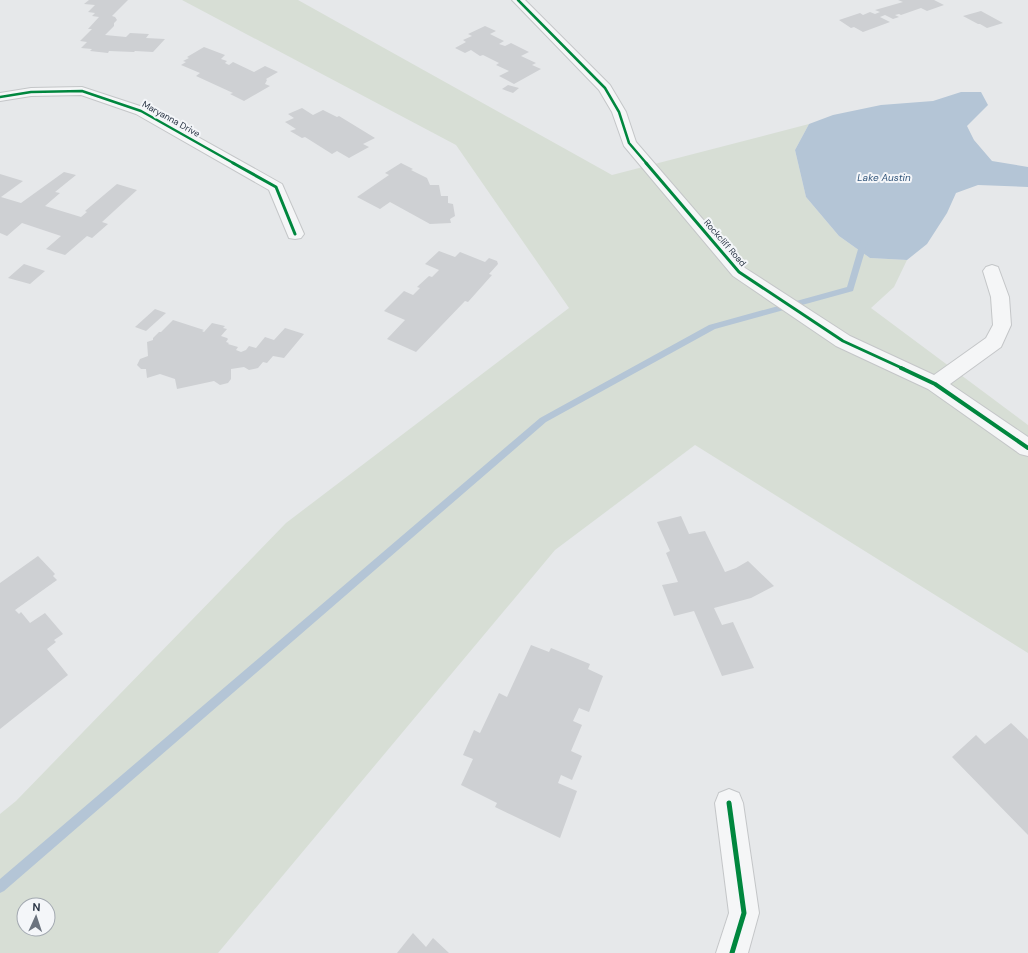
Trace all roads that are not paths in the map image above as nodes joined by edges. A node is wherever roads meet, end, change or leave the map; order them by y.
1 (518, 0) edge
2 (0, 97) edge
3 (295, 234) dead end
4 (992, 271) dead end
5 (935, 384) junction
6 (1028, 448) edge
7 (729, 803) dead end
8 (732, 953) edge

1 - 5 street, Rockcliff Road
2 - 3 street, Maryanna Drive
4 - 5 street
5 - 6 street, Rockcliff Road
7 - 8 street

